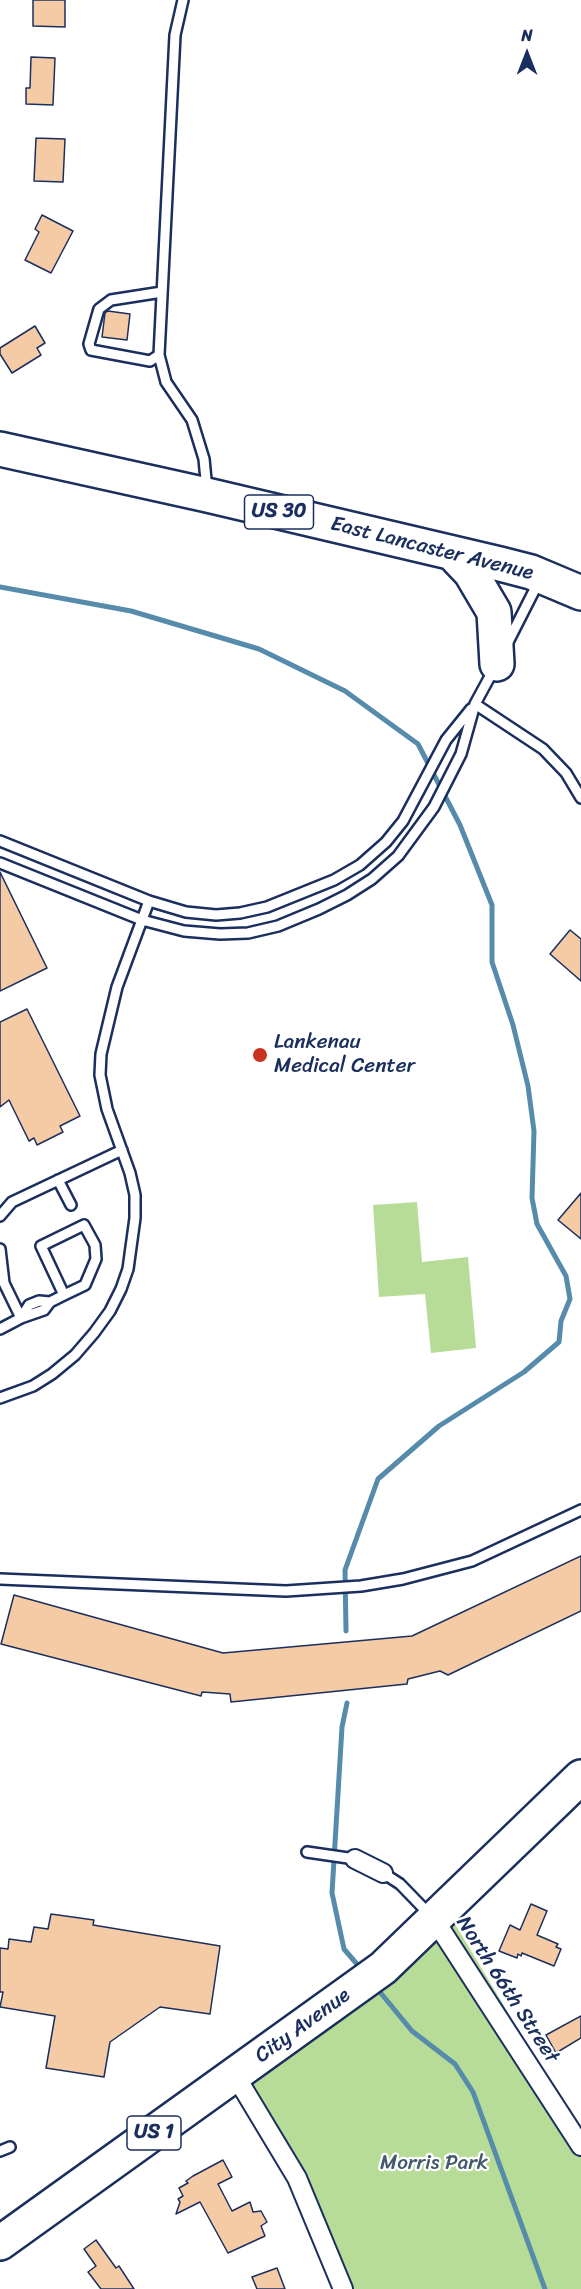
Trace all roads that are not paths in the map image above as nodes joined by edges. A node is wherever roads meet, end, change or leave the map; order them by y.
1 (183, 0) edge
2 (162, 292) junction
3 (159, 355) junction
4 (0, 449) edge
5 (207, 495) junction
6 (452, 553) junction
7 (541, 576) junction
8 (581, 593) edge
9 (497, 664) junction
10 (475, 704) junction
11 (581, 798) edge
12 (0, 841) edge
13 (0, 863) edge
14 (149, 901) junction
15 (142, 920) junction
16 (122, 1150) junction
17 (58, 1180) junction
18 (71, 1206) dead end
19 (0, 1216) edge
20 (0, 1249) edge
21 (64, 1295) junction
22 (21, 1318) junction
23 (0, 1329) edge
24 (0, 1398) edge
25 (581, 1510) edge
26 (0, 1579) edge
27 (581, 1777) edge
28 (307, 1852) dead end
29 (355, 1859) joint
30 (383, 1873) joint
31 (434, 1919) junction
32 (235, 2075) junction
33 (581, 2146) edge
34 (10, 2147) dead end
35 (0, 2151) edge
36 (0, 2243) edge
37 (343, 2289) edge

1 - 2 lane
2 - 3 lane
2 - 3 lane
3 - 5 lane
4 - 5 highway, East Lancaster Avenue / US 30
5 - 6 highway, East Lancaster Avenue / US 30
6 - 7 highway, East Lancaster Avenue / US 30
6 - 9 highway
7 - 8 highway, East Lancaster Avenue / US 30
7 - 9 lane
9 - 10 lane
10 - 11 lane
10 - 14 lane
10 - 15 lane
12 - 14 lane
13 - 15 lane
14 - 15 lane
15 - 16 lane
16 - 17 lane
16 - 24 lane
17 - 18 lane
17 - 19 lane
20 - 22 lane
21 - 21 lane
21 - 22 lane
22 - 23 lane
25 - 26 lane
27 - 31 highway, City Avenue / US 1
28 - 29 lane
29 - 30 street
30 - 31 lane
31 - 32 highway, City Avenue / US 1
31 - 33 street, North 66th Street
32 - 36 highway, City Avenue / US 1
32 - 37 street
34 - 35 lane

